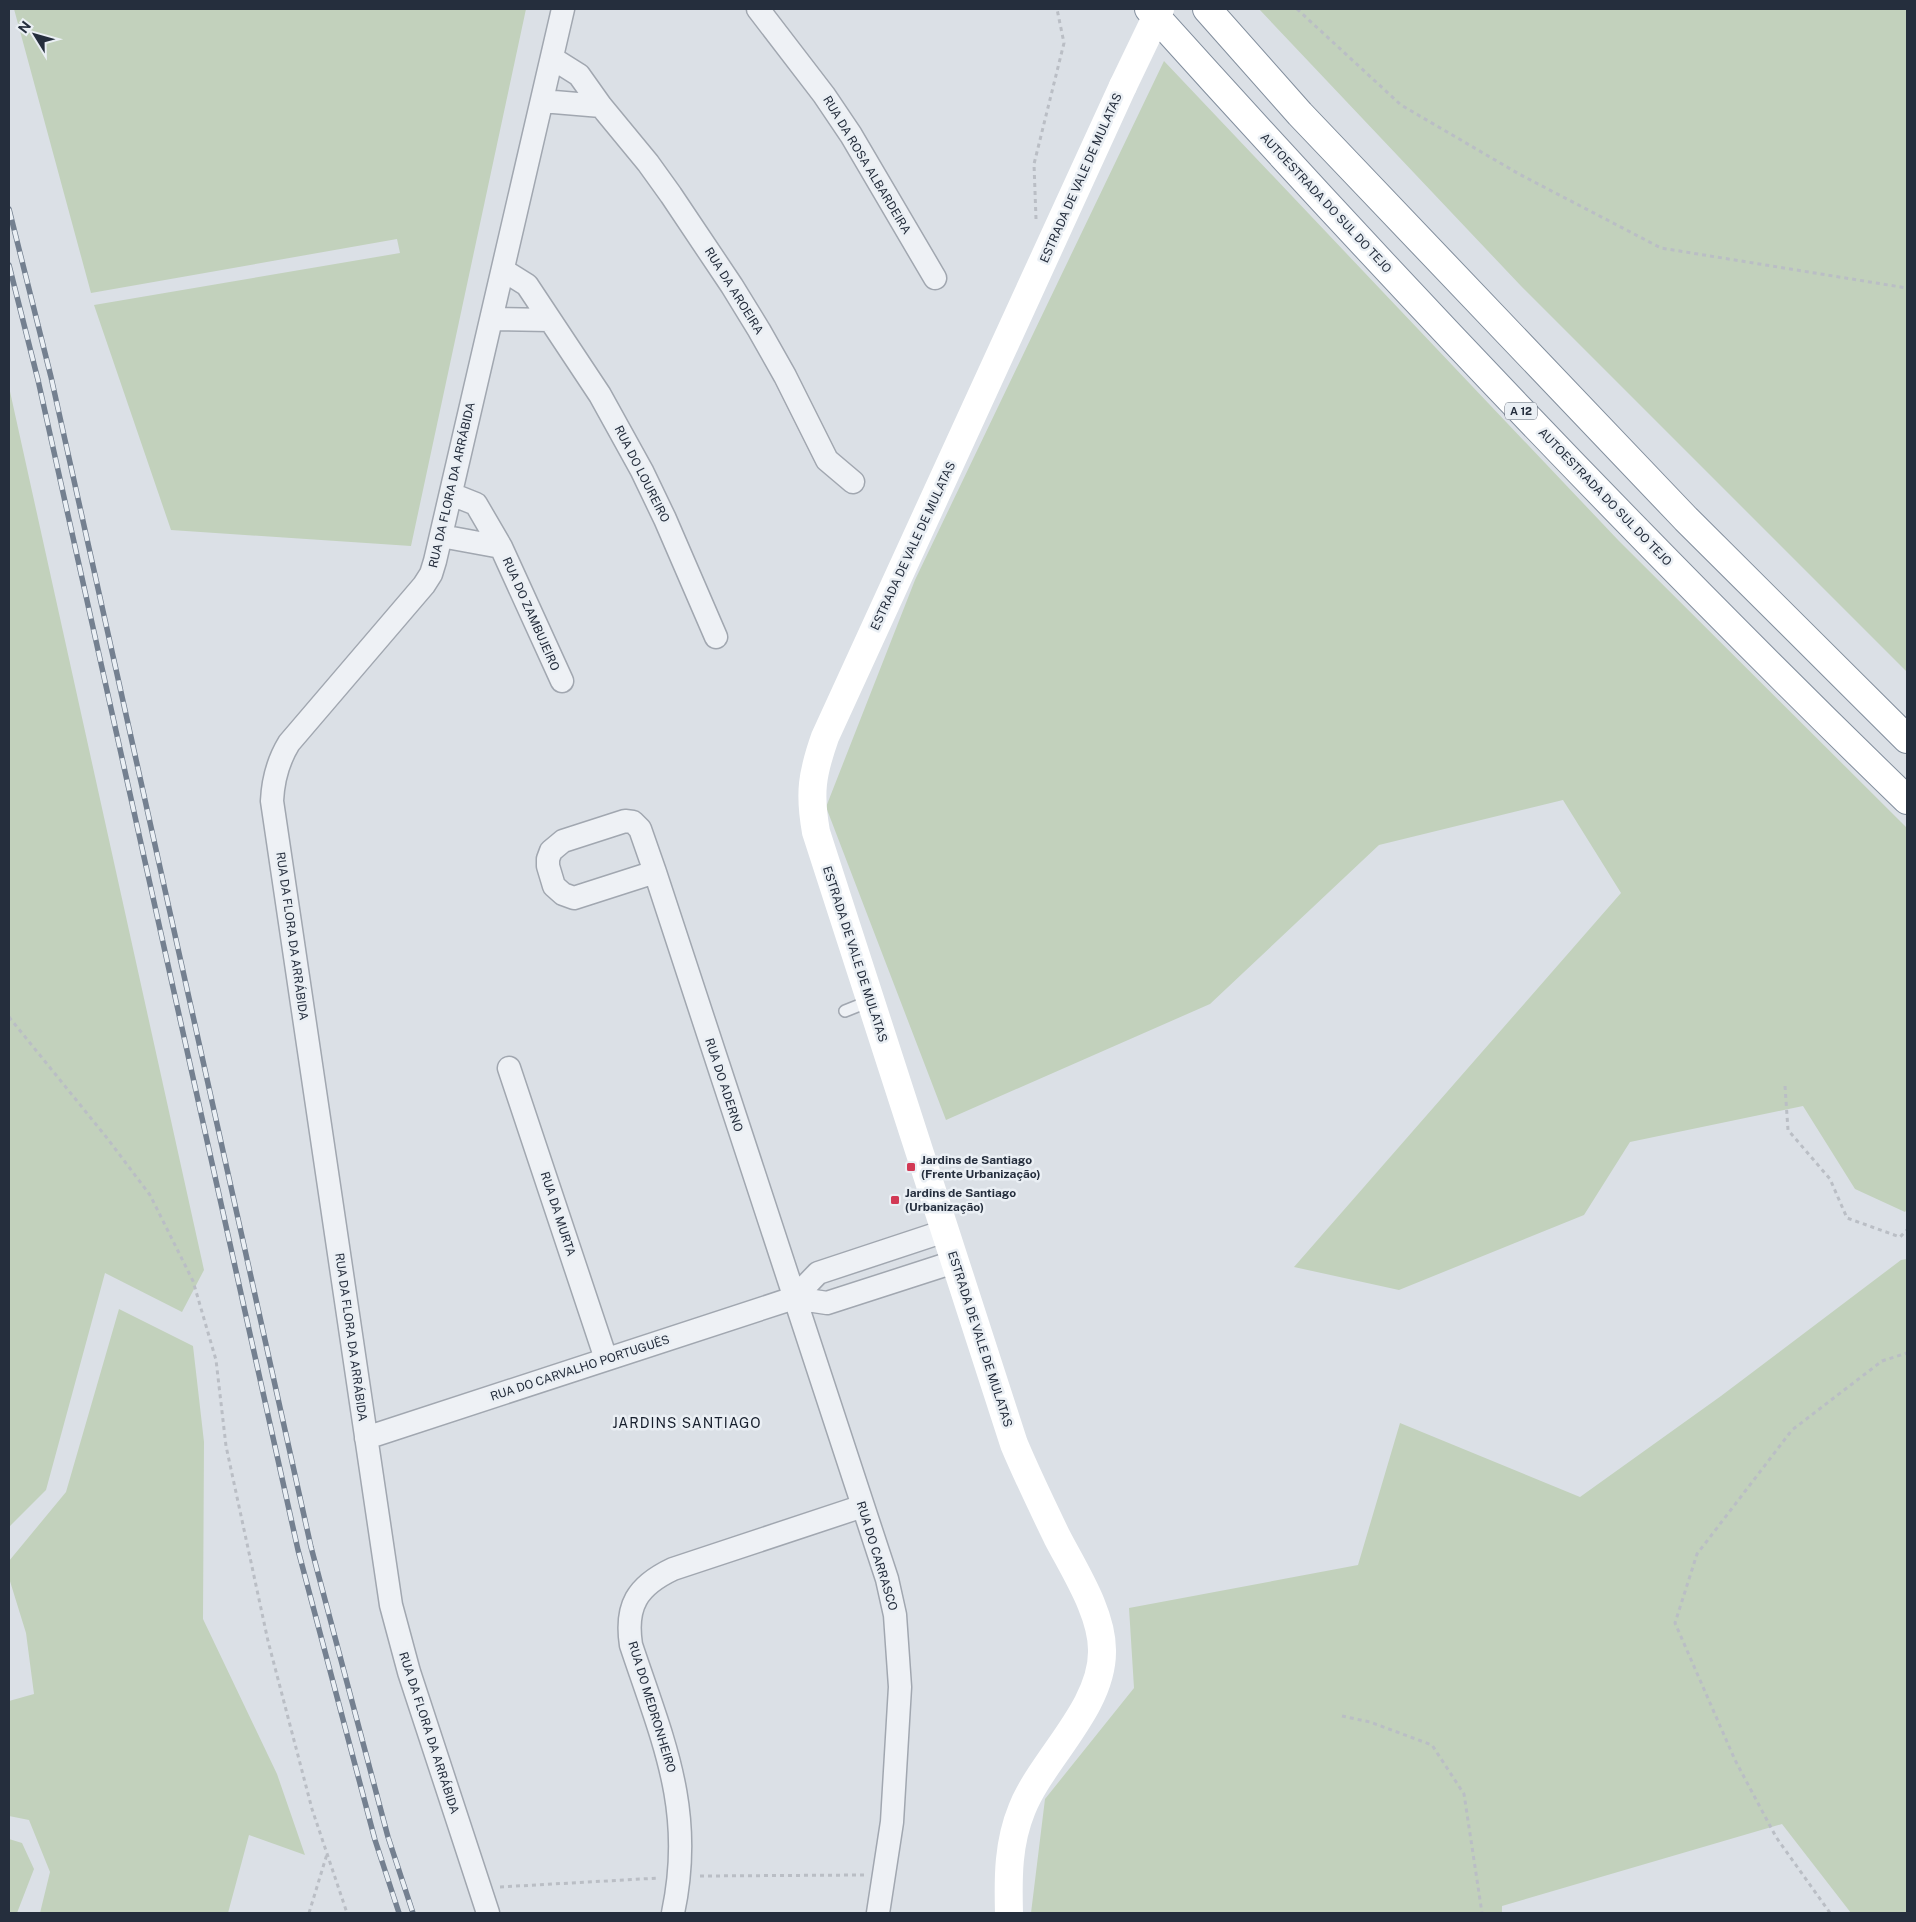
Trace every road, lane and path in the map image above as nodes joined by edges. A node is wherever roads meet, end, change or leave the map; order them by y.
1 (563, 9) edge
2 (758, 9) edge
3 (1057, 9) edge
4 (1149, 9) edge
5 (1160, 9) edge
6 (1207, 9) edge
7 (1297, 9) edge
8 (552, 58) junction
9 (542, 101) junction
10 (600, 106) junction
11 (1037, 226) dead end
12 (503, 270) junction
13 (935, 278) dead end
14 (1907, 288) edge
15 (492, 319) junction
16 (550, 320) junction
17 (853, 482) dead end
18 (451, 494) junction
19 (441, 536) junction
20 (501, 547) junction
21 (716, 637) dead end
22 (562, 681) dead end
23 (1907, 739) edge
24 (1907, 800) edge
25 (654, 872) junction
26 (870, 1001) junction
27 (845, 1011) dead end
28 (9, 1018) edge
29 (509, 1068) dead end
30 (1785, 1086) dead end
31 (1907, 1230) edge
32 (945, 1232) junction
33 (905, 1244) junction
34 (954, 1262) junction
35 (914, 1275) junction
36 (794, 1298) junction
37 (1907, 1353) edge
38 (606, 1359) junction
39 (366, 1438) junction
40 (863, 1506) junction
41 (1342, 1716) dead end
42 (327, 1854) junction
43 (680, 1876) junction
44 (884, 1878) junction
45 (480, 1888) junction
46 (309, 1913) edge
47 (347, 1913) edge
48 (488, 1913) edge
49 (673, 1913) edge
50 (878, 1913) edge
51 (1009, 1913) edge
52 (1482, 1913) edge
53 (1830, 1913) edge

1 - 8 street, RUA DA FLORA DA ARRÁBIDA
2 - 13 street, RUA DA ROSA ALBARDEIRA
3 - 11 path
4 - 24 main road, AUTOESTRADA DO SUL DO TEJO / A 12
5 - 26 main road, ESTRADA DE VALE DE MULATAS, bridge
6 - 23 main road
7 - 14 path
8 - 9 street, RUA DA FLORA DA ARRÁBIDA
8 - 10 street, RUA DA AROEIRA
9 - 10 street
9 - 12 street, RUA DA FLORA DA ARRÁBIDA
10 - 17 street, RUA DA AROEIRA
12 - 15 street, RUA DA FLORA DA ARRÁBIDA
12 - 16 street, RUA DO LOUREIRO
15 - 16 street
15 - 18 street, RUA DA FLORA DA ARRÁBIDA
16 - 21 street, RUA DO LOUREIRO
18 - 19 street, RUA DA FLORA DA ARRÁBIDA
18 - 20 street, RUA DO ZAMBUJEIRO
19 - 20 street, RUA DO ZAMBUJEIRO
19 - 39 street, RUA DA FLORA DA ARRÁBIDA
20 - 22 street, RUA DO ZAMBUJEIRO
25 - 25 street, RUA DO ADERNO
25 - 36 street, RUA DO ADERNO
26 - 27 lane
26 - 32 main road, ESTRADA DE VALE DE MULATAS
28 - 42 path
29 - 38 street, RUA DA MURTA
30 - 31 path
32 - 33 street, RUA DO CARVALHO PORTUGUÊS
32 - 34 main road, ESTRADA DE VALE DE MULATAS
33 - 35 street
33 - 36 street, RUA DO CARVALHO PORTUGUÊS
34 - 35 street, RUA DO CARVALHO PORTUGUÊS
34 - 51 main road, ESTRADA DE VALE DE MULATAS
35 - 36 street, RUA DO CARVALHO PORTUGUÊS
36 - 38 street, RUA DO CARVALHO PORTUGUÊS
36 - 40 street, RUA DO CARRASCO
37 - 53 path
38 - 39 street, RUA DO CARVALHO PORTUGUÊS
39 - 45 street, RUA DA FLORA DA ARRÁBIDA
40 - 43 street, RUA DO MEDRONHEIRO
40 - 44 street, RUA DO CARRASCO
41 - 52 path
42 - 46 path
42 - 47 path
43 - 44 path
43 - 45 path
43 - 49 street, RUA DO MEDRONHEIRO
44 - 50 street, RUA DO CARRASCO
45 - 48 street, RUA DA FLORA DA ARRÁBIDA

